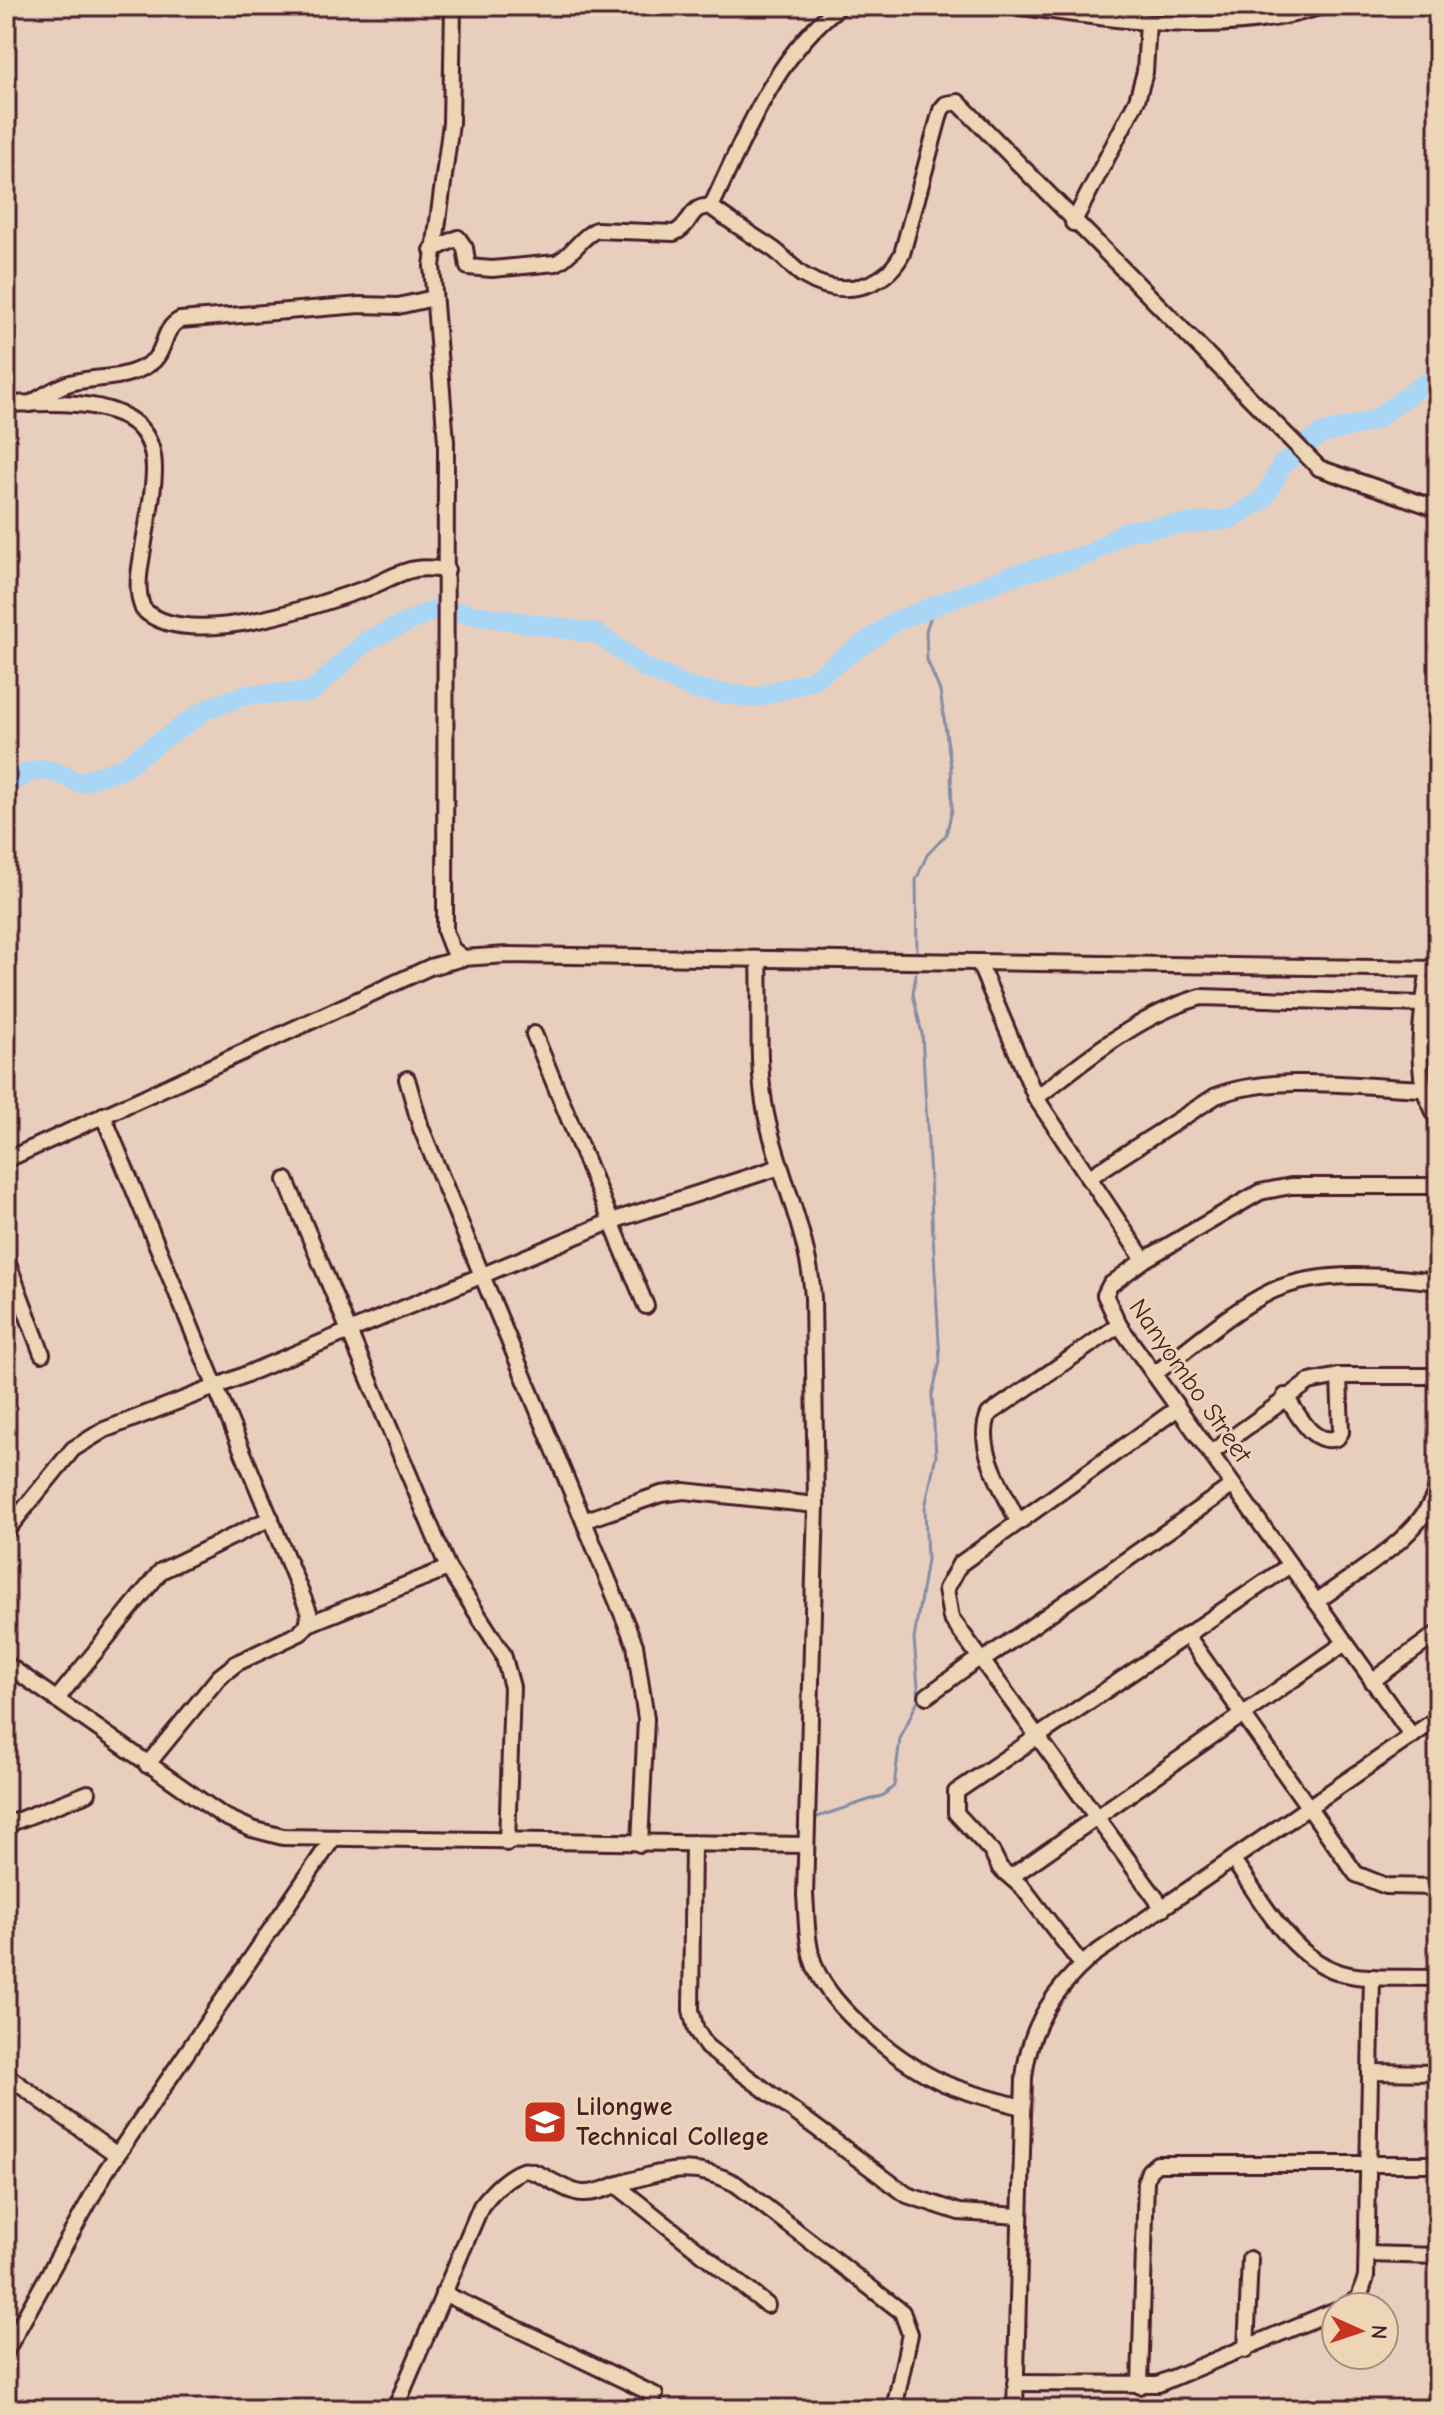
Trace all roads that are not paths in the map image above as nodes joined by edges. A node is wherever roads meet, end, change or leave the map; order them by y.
1 (840, 6) edge
2 (1015, 6) edge
3 (1322, 6) edge
4 (454, 8) edge
5 (1148, 22) junction
6 (711, 207) junction
7 (1073, 223) junction
8 (432, 250) junction
9 (434, 298) junction
10 (6, 404) edge
11 (30, 404) junction
12 (1438, 509) edge
13 (447, 570) junction
14 (463, 958) junction
15 (759, 959) junction
16 (979, 963) junction
17 (1434, 968) edge
18 (1423, 1004) junction
19 (534, 1034) dead end
20 (407, 1079) dead end
21 (1425, 1089) junction
22 (1036, 1098) junction
23 (103, 1115) junction
24 (1438, 1123) edge
25 (6, 1160) edge
26 (780, 1167) junction
27 (1088, 1178) junction
28 (286, 1180) dead end
29 (1438, 1186) edge
30 (612, 1221) junction
31 (6, 1258) edge
32 (1144, 1260) junction
33 (480, 1276) junction
34 (1438, 1282) edge
35 (646, 1306) dead end
36 (1119, 1325) junction
37 (348, 1330) junction
38 (42, 1354) dead end
39 (1154, 1374) junction
40 (1339, 1376) junction
41 (1438, 1376) edge
42 (218, 1386) junction
43 (1285, 1396) junction
44 (1178, 1408) junction
45 (1211, 1453) junction
46 (1438, 1483) edge
47 (1233, 1485) junction
48 (816, 1505) junction
49 (271, 1518) junction
50 (586, 1520) junction
51 (1018, 1522) junction
52 (6, 1531) edge
53 (1290, 1565) junction
54 (448, 1568) junction
55 (1316, 1602) junction
56 (308, 1624) junction
57 (1438, 1633) edge
58 (1188, 1637) junction
59 (1345, 1643) junction
60 (980, 1660) junction
61 (6, 1664) edge
62 (1372, 1681) junction
63 (927, 1696) dead end
64 (56, 1700) junction
65 (1245, 1716) junction
66 (1438, 1718) edge
67 (1412, 1736) junction
68 (1038, 1739) junction
69 (147, 1765) junction
70 (88, 1793) dead end
71 (1308, 1806) junction
72 (1096, 1817) junction
73 (6, 1825) edge
74 (332, 1840) junction
75 (507, 1843) junction
76 (693, 1843) junction
77 (640, 1844) junction
78 (806, 1845) junction
79 (1233, 1860) junction
80 (1011, 1877) junction
81 (1438, 1887) edge
82 (1163, 1908) junction
83 (1082, 1965) junction
84 (1372, 1977) junction
85 (1438, 1978) edge
86 (1370, 2072) junction
87 (1438, 2073) edge
88 (6, 2075) edge
89 (1022, 2107) junction
90 (117, 2155) junction
91 (1367, 2164) junction
92 (1438, 2164) edge
93 (616, 2185) junction
94 (1019, 2216) junction
95 (1367, 2254) junction
96 (1438, 2256) edge
97 (1250, 2259) dead end
98 (1362, 2291) edge
99 (443, 2293) junction
100 (767, 2305) dead end
101 (1320, 2317) edge
102 (1246, 2350) junction
103 (6, 2351) edge
104 (1015, 2383) junction
105 (1140, 2386) junction
106 (655, 2395) dead end
107 (395, 2409) edge
108 (894, 2409) edge
109 (1015, 2409) edge

1 - 6 street
2 - 5 street
3 - 5 street
4 - 8 street
5 - 7 street
6 - 7 street
6 - 8 street
7 - 12 street
8 - 9 street
9 - 11 street
9 - 13 street
10 - 11 street
11 - 13 street
13 - 14 street
14 - 15 street
14 - 23 street
15 - 16 street
15 - 26 street
16 - 17 street
16 - 22 street, Nanyombo Street
17 - 18 street
18 - 21 street
18 - 22 street
19 - 30 street
20 - 33 street
21 - 24 street
21 - 27 street
22 - 27 street, Nanyombo Street
23 - 25 street
23 - 42 street
26 - 30 street
26 - 48 street
27 - 32 street, Nanyombo Street
28 - 37 street
29 - 32 street
30 - 33 street
30 - 35 street
31 - 38 street
32 - 36 street, Nanyombo Street
33 - 37 street
33 - 50 street
34 - 39 street
36 - 39 street, Nanyombo Street
36 - 51 street
37 - 42 street
37 - 54 street
39 - 44 street, Nanyombo Street
40 - 41 street
40 - 43 street
40 - 43 street
42 - 49 street
42 - 52 street
43 - 45 street
44 - 45 street, Nanyombo Street
44 - 51 street
45 - 47 street, Nanyombo Street
46 - 55 street
47 - 53 street, Nanyombo Street
47 - 60 street
48 - 50 street
48 - 78 street
49 - 56 street
49 - 64 street
50 - 77 street
51 - 60 street
53 - 55 street, Nanyombo Street
53 - 58 street
54 - 56 street
54 - 75 street
55 - 59 street, Nanyombo Street
56 - 69 street
57 - 62 street
58 - 65 street
58 - 68 street
59 - 62 street, Nanyombo Street
59 - 65 street
60 - 63 street
60 - 68 street
61 - 64 street
62 - 67 street, Nanyombo Street
64 - 69 street
65 - 71 street
65 - 72 street
66 - 67 street
67 - 71 street
68 - 72 street
68 - 80 street
69 - 74 street
70 - 73 street
71 - 79 street
71 - 81 street
72 - 80 street
72 - 82 street
74 - 75 street
74 - 90 street
75 - 77 street
76 - 77 street
76 - 78 street
76 - 94 street
78 - 89 street
79 - 82 street
79 - 84 street
80 - 83 street
82 - 83 street
83 - 89 street
84 - 85 street
84 - 86 street
86 - 87 street
86 - 91 street
88 - 90 street
89 - 94 street
90 - 103 street
91 - 92 street
91 - 95 street
91 - 105 street
93 - 99 street
93 - 100 street
93 - 108 street
94 - 104 street
95 - 96 street
95 - 98 street
97 - 102 street
99 - 106 street
99 - 107 street
101 - 102 street
102 - 105 street
104 - 105 street
104 - 109 street

